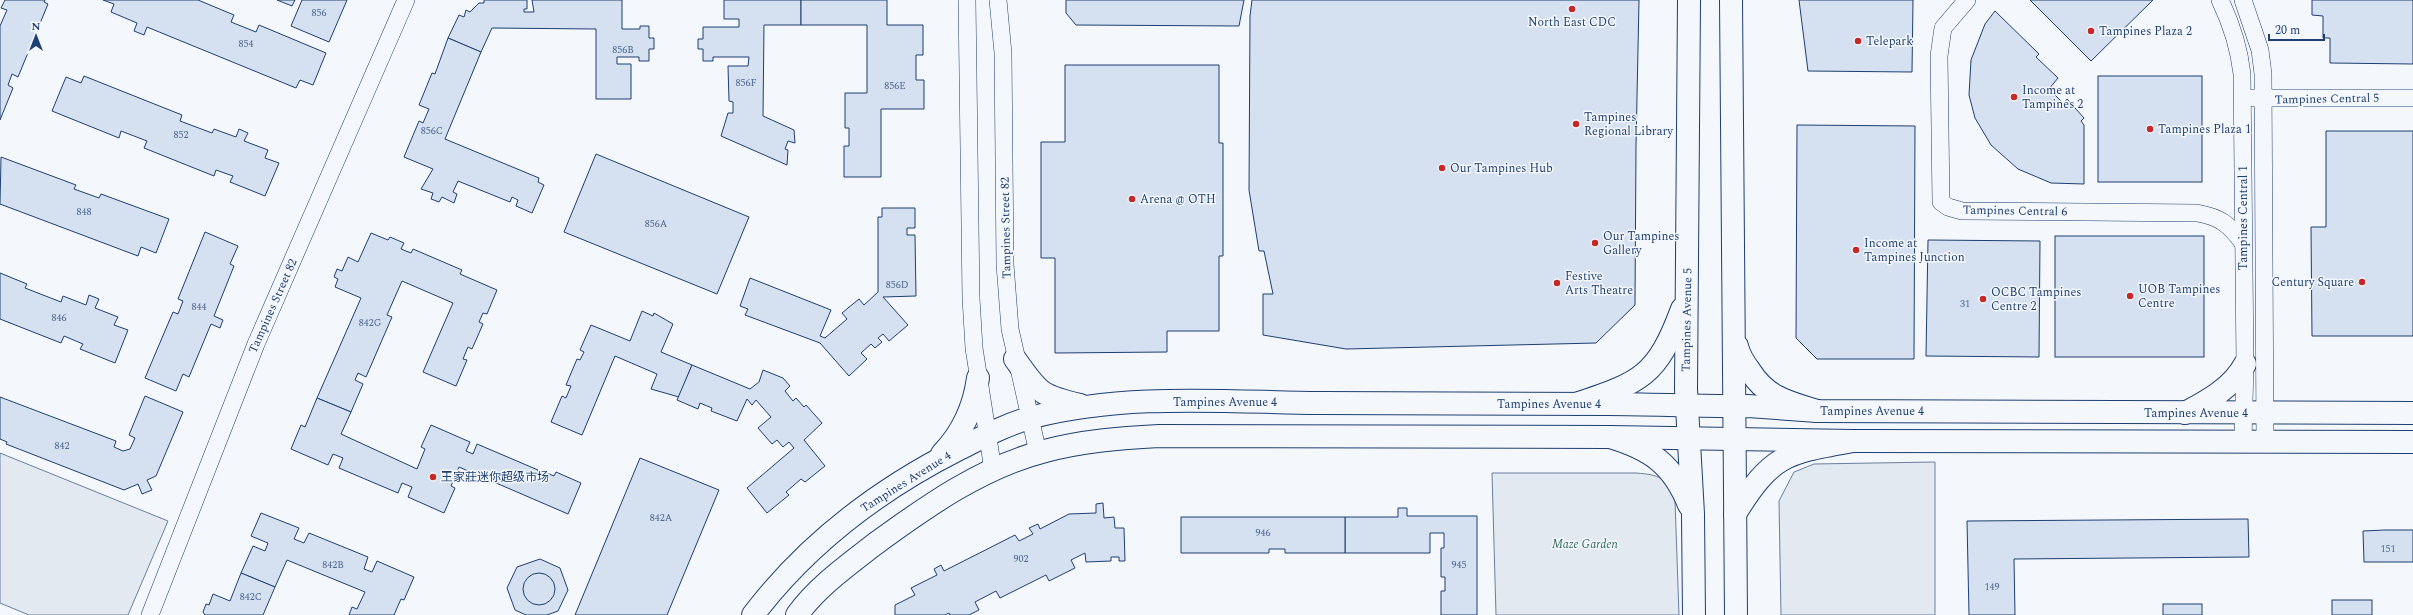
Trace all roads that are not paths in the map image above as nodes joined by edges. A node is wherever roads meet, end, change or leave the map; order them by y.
1 (406, 0) edge
2 (962, 0) edge
3 (967, 0) edge
4 (998, 0) edge
5 (1689, 0) edge
6 (1731, 0) edge
7 (1967, 0) edge
8 (2220, 0) edge
9 (2243, 0) edge
10 (969, 18) junction
11 (2243, 93) junction
12 (2413, 98) edge
13 (2264, 100) junction
14 (2243, 242) junction
15 (1688, 295) junction
16 (1733, 330) junction
17 (1015, 358) junction
18 (2245, 364) junction
19 (978, 378) junction
20 (1576, 404) junction
21 (1688, 405) junction
22 (1085, 406) junction
23 (1734, 406) junction
24 (1817, 411) junction
25 (2184, 413) junction
26 (2413, 413) edge
27 (2254, 414) junction
28 (1030, 418) junction
29 (987, 435) junction
30 (1610, 437) junction
31 (1690, 438) junction
32 (1735, 439) junction
33 (2243, 440) junction
34 (2265, 440) junction
35 (1852, 441) junction
36 (2413, 442) edge
37 (1038, 453) junction
38 (936, 461) junction
39 (993, 470) junction
40 (1692, 514) junction
41 (1735, 515) junction
42 (150, 615) edge
43 (753, 615) edge
44 (797, 615) edge
45 (1694, 615) edge
46 (1736, 615) edge

1 - 42 street, Tampines Street 82
2 - 10 street
3 - 10 street
4 - 17 street, Tampines Street 82
5 - 15 main road, Tampines Avenue 5
6 - 16 main road
7 - 14 street, Tampines Central 6
8 - 11 street, Tampines Central 1
9 - 13 street, Tampines Central 1
10 - 19 street
11 - 13 street, Tampines Central 5
11 - 14 street, Tampines Central 1
12 - 13 street, Tampines Central 5
13 - 27 street, Tampines Central 1
14 - 18 street, Tampines Central 1
15 - 20 main road
15 - 21 main road, Tampines Avenue 5
16 - 23 main road
16 - 24 main road
17 - 22 main road
17 - 28 street, Tampines Street 82
18 - 25 main road
18 - 27 street, Tampines Central 1
19 - 29 street
19 - 38 main road
20 - 21 main road, Tampines Avenue 4
20 - 22 main road, Tampines Avenue 4
21 - 23 main road, Tampines Avenue 4
21 - 31 main road, Tampines Avenue 5
22 - 28 main road, Tampines Avenue 4
23 - 24 main road, Tampines Avenue 4
23 - 32 main road
24 - 25 main road, Tampines Avenue 4
25 - 27 main road, Tampines Avenue 4
26 - 27 main road, Tampines Avenue 4
27 - 33 street, Tampines Central 1
27 - 34 street, Tampines Central 1
28 - 29 main road, Tampines Avenue 4
28 - 37 street, Tampines Street 82
29 - 38 main road, Tampines Avenue 4
29 - 39 street
30 - 31 main road
30 - 37 main road
30 - 40 main road
31 - 32 main road
31 - 40 main road, Tampines Avenue 5
32 - 35 main road
32 - 41 main road
33 - 34 main road
33 - 35 main road
34 - 36 main road
35 - 41 main road
37 - 39 main road
38 - 43 main road, Tampines Avenue 4
39 - 44 main road
40 - 45 main road, Tampines Avenue 5
41 - 46 main road

